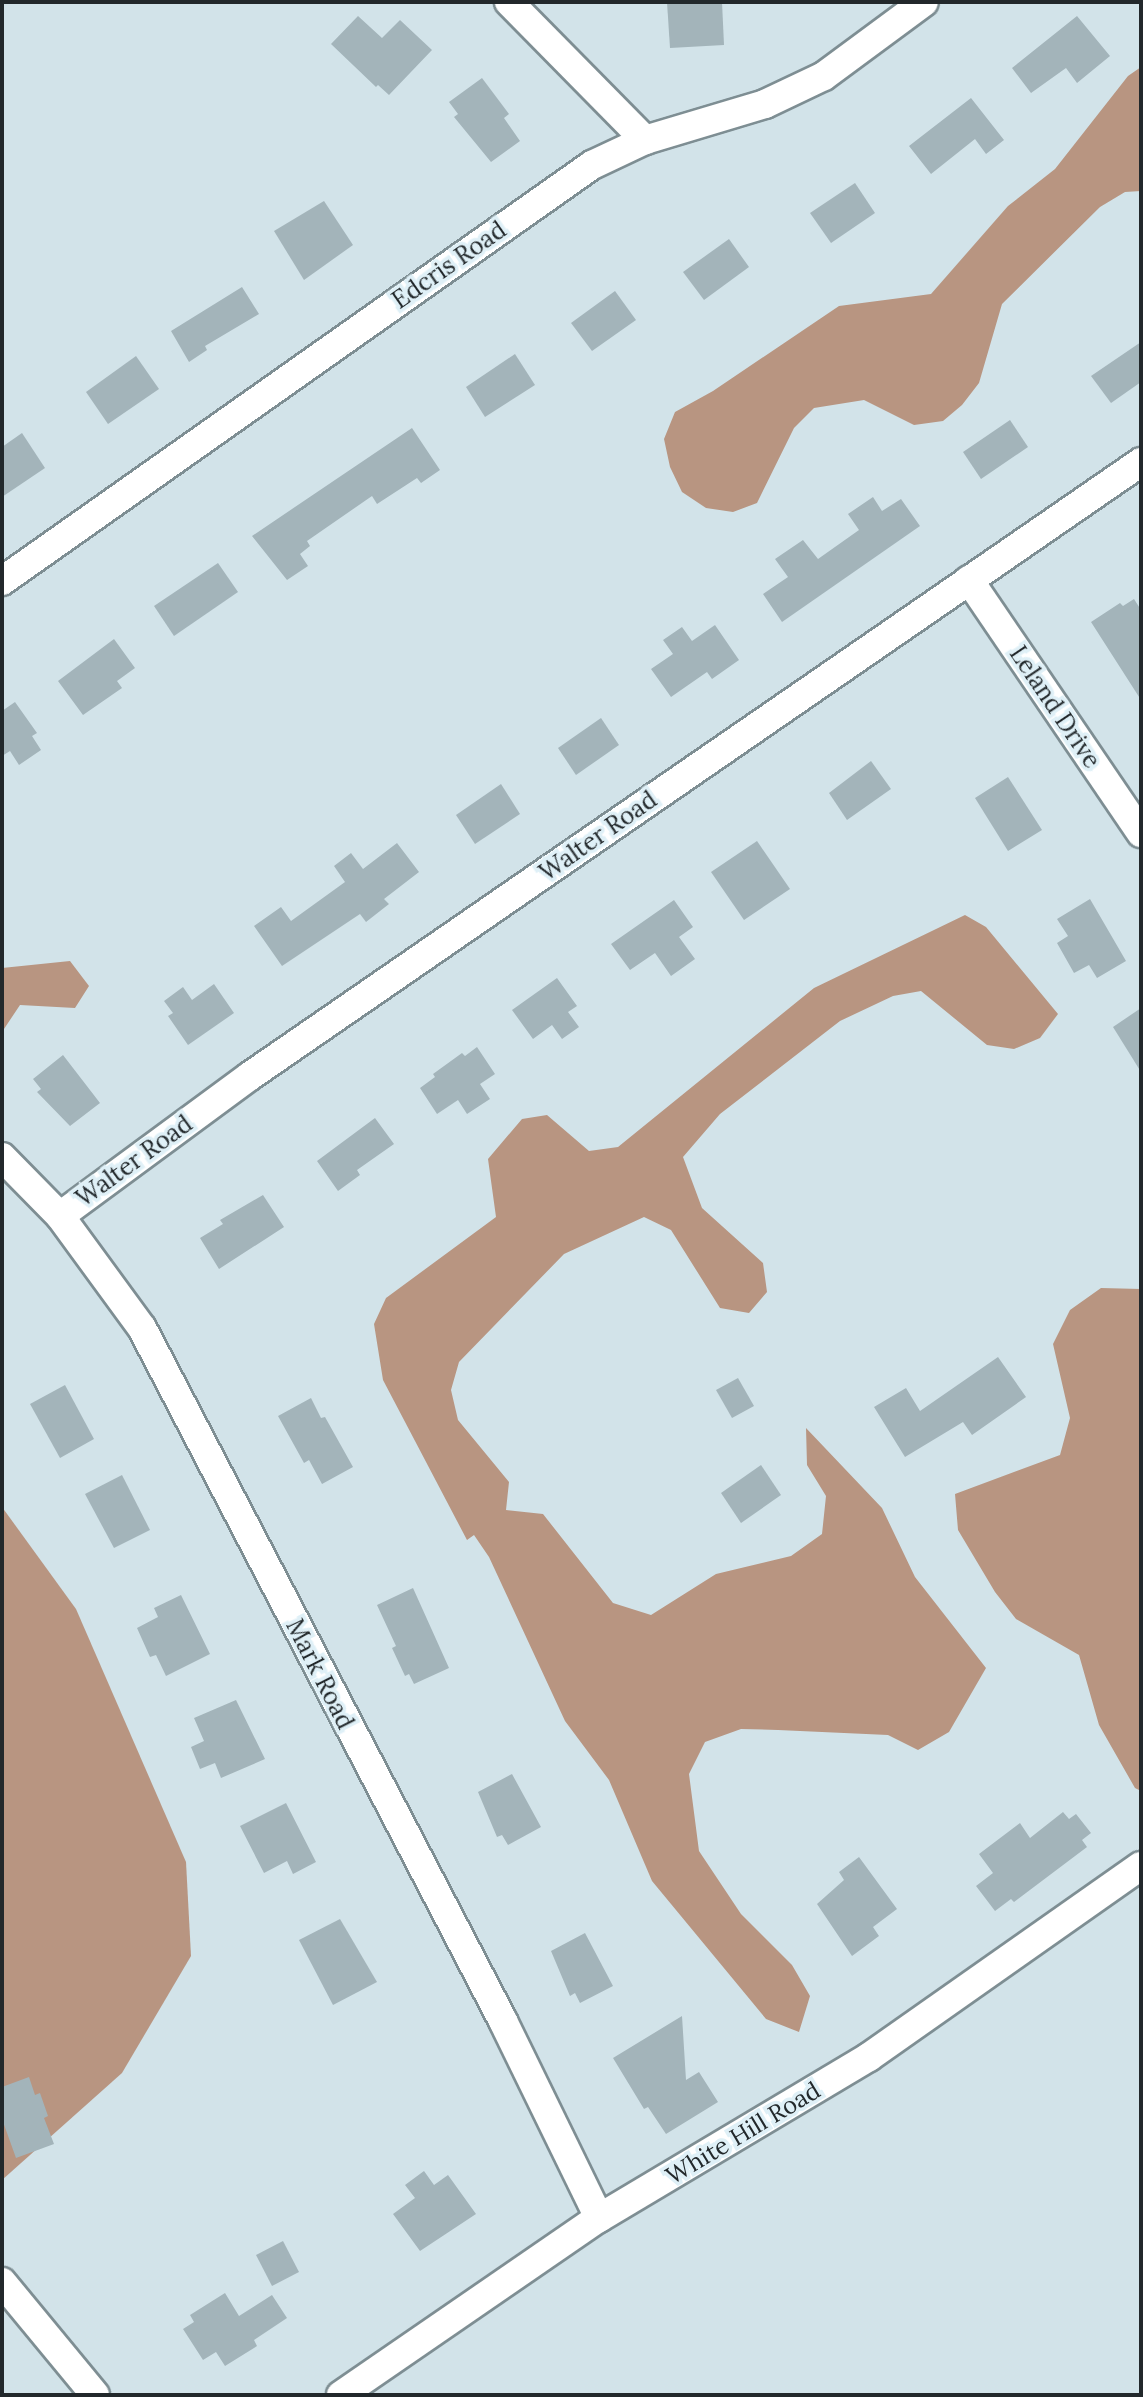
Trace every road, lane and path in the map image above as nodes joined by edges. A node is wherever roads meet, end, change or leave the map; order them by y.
1 (509, 2) edge
2 (924, 2) edge
3 (645, 140) junction
4 (1141, 462) edge
5 (969, 580) junction
6 (2, 582) edge
7 (1141, 833) edge
8 (2, 1157) edge
9 (60, 1216) junction
10 (1141, 1866) edge
11 (598, 2218) junction
12 (2, 2282) edge
13 (95, 2395) edge
14 (341, 2395) edge

1 - 3 street
2 - 3 street, Edcris Road
3 - 6 street, Edcris Road
4 - 5 street, Walter Road
5 - 7 street, Leland Drive
5 - 9 street, Walter Road
8 - 9 street, Mark Road
9 - 11 street, Mark Road
10 - 11 street, White Hill Road
11 - 14 street, White Hill Road
12 - 13 street

